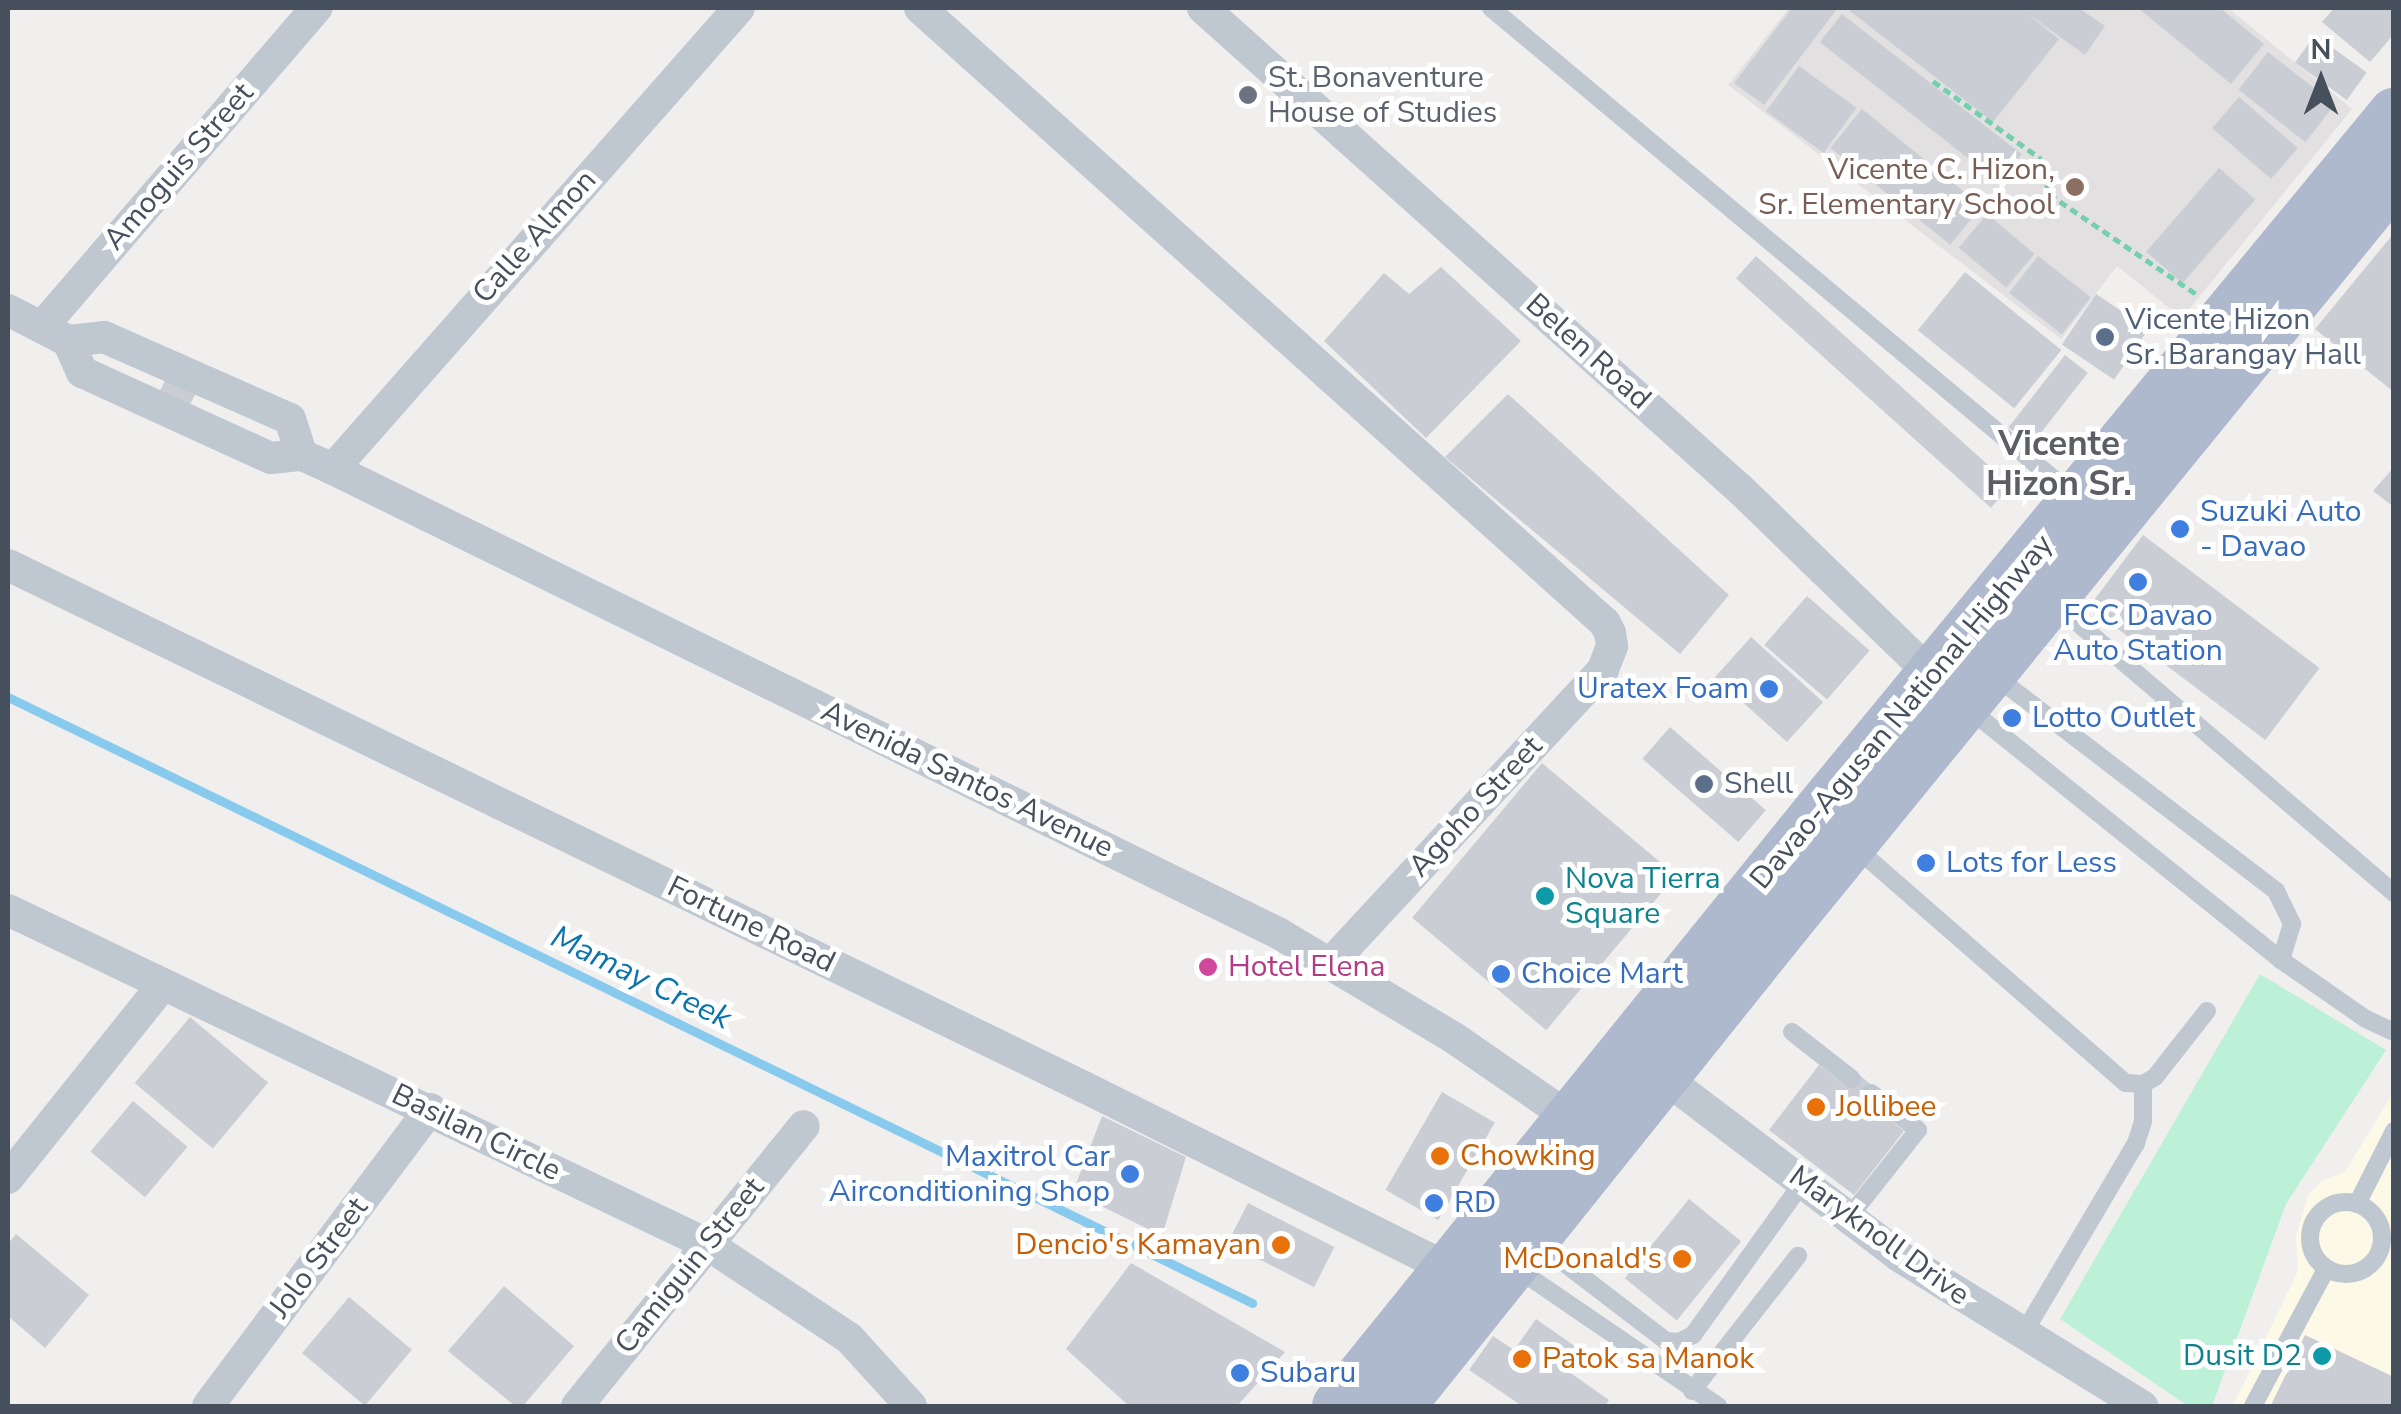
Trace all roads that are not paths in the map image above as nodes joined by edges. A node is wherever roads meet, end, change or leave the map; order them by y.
1 (316, 8) edge
2 (740, 8) edge
3 (920, 8) edge
4 (1204, 8) edge
5 (1491, 8) edge
6 (2394, 114) edge
7 (2391, 185) edge
8 (8, 310) edge
9 (55, 333) junction
10 (333, 469) junction
11 (2078, 499) junction
12 (8, 564) edge
13 (2035, 586) junction
14 (1962, 684) junction
15 (1851, 844) junction
16 (2394, 893) edge
17 (1769, 908) junction
18 (8, 910) edge
19 (2281, 960) junction
20 (1331, 962) junction
21 (162, 986) junction
22 (2208, 1011) dead end
23 (1792, 1032) dead end
24 (2394, 1032) edge
25 (1646, 1064) junction
26 (1852, 1079) dead end
27 (2143, 1084) junction
28 (1871, 1093) dead end
29 (430, 1110) junction
30 (804, 1126) dead end
31 (2394, 1132) edge
32 (1590, 1133) junction
33 (8, 1178) edge
34 (1803, 1182) junction
35 (2356, 1204) junction
36 (1849, 1217) junction
37 (707, 1244) junction
38 (1798, 1256) dead end
39 (1493, 1258) junction
40 (2326, 1269) junction
41 (2022, 1336) junction
42 (1692, 1391) junction
43 (1342, 1405) edge
44 (208, 1406) edge
45 (577, 1406) edge
46 (910, 1406) edge
47 (1399, 1406) edge
48 (1718, 1406) edge
49 (2142, 1406) edge
50 (2253, 1406) edge

1 - 9 street, Amoguis Street
2 - 10 street, Calle Almon
3 - 20 street, Agoho Street
4 - 14 street, Belen Road
5 - 11 lane
6 - 11 main road, Davao-Agusan National Highway
7 - 13 main road, Davao-Agusan National Highway
8 - 9 street, Avenida Santos Avenue
9 - 10 street, Avenida Santos Avenue
10 - 20 street, Avenida Santos Avenue
11 - 13 main road, Davao-Agusan National Highway
12 - 39 street, Fortune Road
13 - 14 main road, Davao-Agusan National Highway
13 - 16 lane
14 - 15 main road, Davao-Agusan National Highway
14 - 17 main road, Davao-Agusan National Highway
14 - 19 lane
14 - 19 lane
15 - 17 main road, Davao-Agusan National Highway
15 - 27 lane
17 - 25 main road, Davao-Agusan National Highway
18 - 21 street, Basilan Circle
19 - 24 lane
20 - 32 street, Avenida Santos Avenue
21 - 29 street, Basilan Circle
21 - 33 street
22 - 27 lane
23 - 26 lane
25 - 32 main road, Davao-Agusan National Highway
25 - 34 street, Maryknoll Drive
27 - 41 lane
28 - 36 lane
29 - 37 street, Basilan Circle
29 - 44 street, Jolo Street
30 - 37 street, Camiguin Street
31 - 35 lane
32 - 39 main road, Davao-Agusan National Highway
34 - 36 street, Maryknoll Drive
34 - 39 lane
35 - 40 lane
35 - 40 lane
36 - 41 street, Maryknoll Drive
37 - 45 street, Camiguin Street
37 - 46 street, Basilan Circle
38 - 42 lane
39 - 42 lane
39 - 43 main road, Davao-Agusan National Highway
39 - 47 main road, Davao-Agusan National Highway
40 - 50 lane
41 - 49 street, Maryknoll Drive
42 - 48 lane

